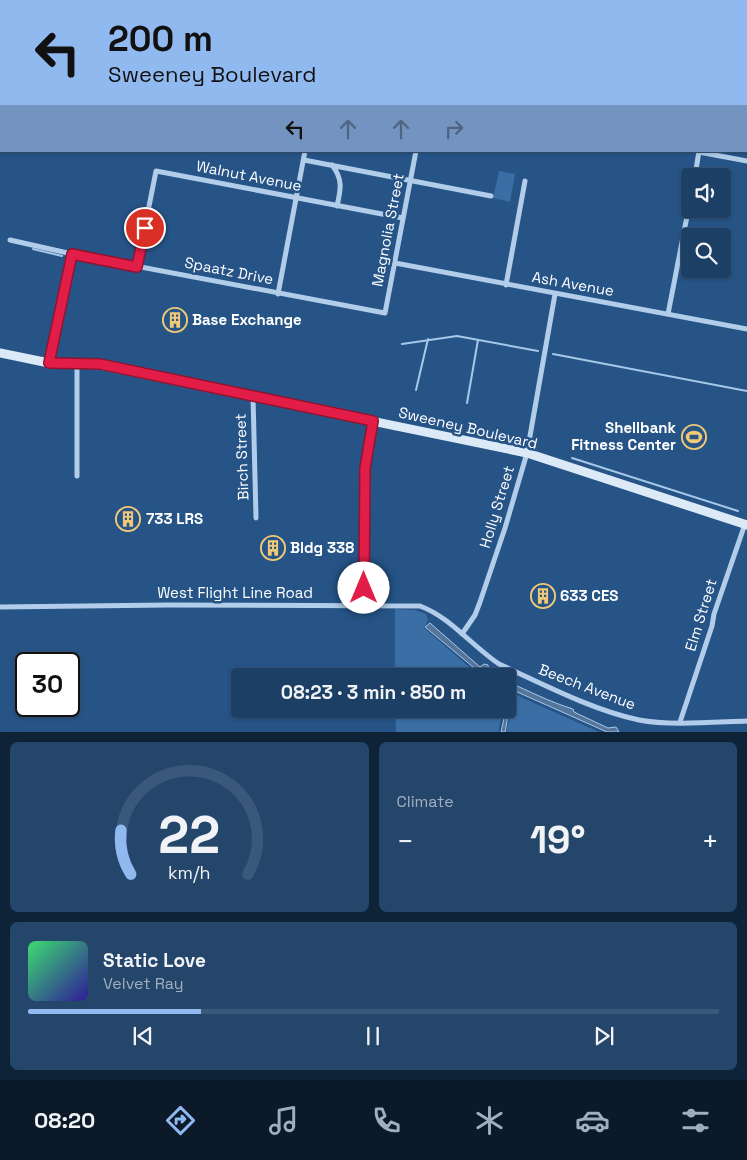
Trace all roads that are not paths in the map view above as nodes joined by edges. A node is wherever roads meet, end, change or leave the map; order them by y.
1 (305, 152) edge
2 (416, 152) edge
3 (699, 152) edge
4 (304, 160) junction
5 (747, 161) edge
6 (331, 165) junction
7 (696, 168) edge
8 (410, 180) junction
9 (525, 181) dead end
10 (491, 196) dead end
11 (297, 198) junction
12 (337, 206) junction
13 (403, 218) junction
14 (687, 218) edge
15 (10, 240) dead end
16 (72, 254) junction
17 (395, 263) junction
18 (137, 267) junction
19 (506, 284) junction
20 (278, 294) junction
21 (555, 294) junction
22 (385, 313) joint
23 (668, 314) junction
24 (747, 329) edge
25 (0, 353) edge
26 (49, 363) junction
27 (77, 363) junction
28 (253, 396) junction
29 (373, 421) junction
30 (527, 453) junction
31 (77, 476) dead end
32 (256, 518) dead end
33 (746, 522) edge
34 (364, 605) junction
35 (0, 607) edge
36 (462, 634) junction
37 (747, 721) edge
38 (680, 722) junction

1 - 4 street
2 - 8 street, Magnolia Street
3 - 5 street
3 - 7 street
4 - 6 street
4 - 11 street
6 - 8 street
6 - 12 street
8 - 10 street
8 - 13 street, Magnolia Street
9 - 19 street
11 - 12 street, Walnut Avenue
11 - 18 street, Walnut Avenue
11 - 20 street
12 - 13 street, Walnut Avenue
13 - 17 street, Magnolia Street
14 - 23 street
15 - 16 street, Spaatz Drive
16 - 18 street, Spaatz Drive
16 - 26 street
17 - 19 street, Ash Avenue
17 - 22 street, Magnolia Street
18 - 20 street, Spaatz Drive
19 - 21 street, Ash Avenue
20 - 22 street, Spaatz Drive
21 - 23 street, Ash Avenue
21 - 30 street, Holly Street
23 - 24 street, Ash Avenue
25 - 26 main road, Sweeney Boulevard
26 - 27 main road, Sweeney Boulevard
27 - 28 main road, Sweeney Boulevard
27 - 31 street
28 - 29 main road, Sweeney Boulevard
28 - 32 street, Birch Street
29 - 30 main road, Sweeney Boulevard
29 - 34 street
30 - 33 main road, Sweeney Boulevard
30 - 36 street, Holly Street
33 - 38 street, Elm Street
34 - 35 street, West Flight Line Road
34 - 36 street, West Flight Line Road
36 - 38 street, Beech Avenue
37 - 38 street, Beech Avenue

